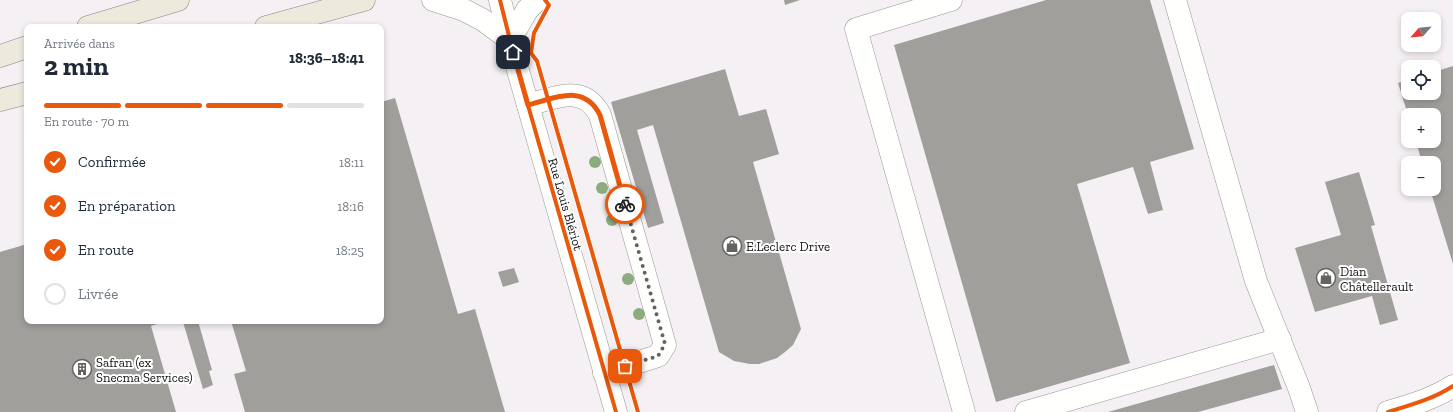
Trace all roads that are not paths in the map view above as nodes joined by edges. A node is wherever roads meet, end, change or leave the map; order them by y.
1 (178, 0) edge
2 (364, 0) edge
3 (433, 0) edge
4 (500, 0) edge
5 (537, 0) edge
6 (952, 0) edge
7 (1176, 0) edge
8 (98, 24) edge
9 (277, 24) edge
10 (510, 40) junction
11 (24, 48) edge
12 (0, 56) edge
13 (24, 94) edge
14 (0, 100) edge
15 (528, 105) junction
16 (1280, 339) junction
17 (604, 373) junction
18 (1453, 386) edge
19 (616, 412) edge
20 (964, 412) edge
21 (1026, 412) edge
22 (1307, 412) edge
23 (1388, 412) edge

1 - 8 main road
2 - 9 main road
3 - 10 street
4 - 10 street, Rue Louis Blériot
5 - 10 street
6 - 20 street
7 - 16 street
10 - 15 street, Rue Louis Blériot
11 - 12 main road
13 - 14 main road
15 - 17 street, Rue Louis Blériot
15 - 17 street
16 - 21 street
16 - 22 street
17 - 19 street, Rue Louis Blériot
18 - 23 street

